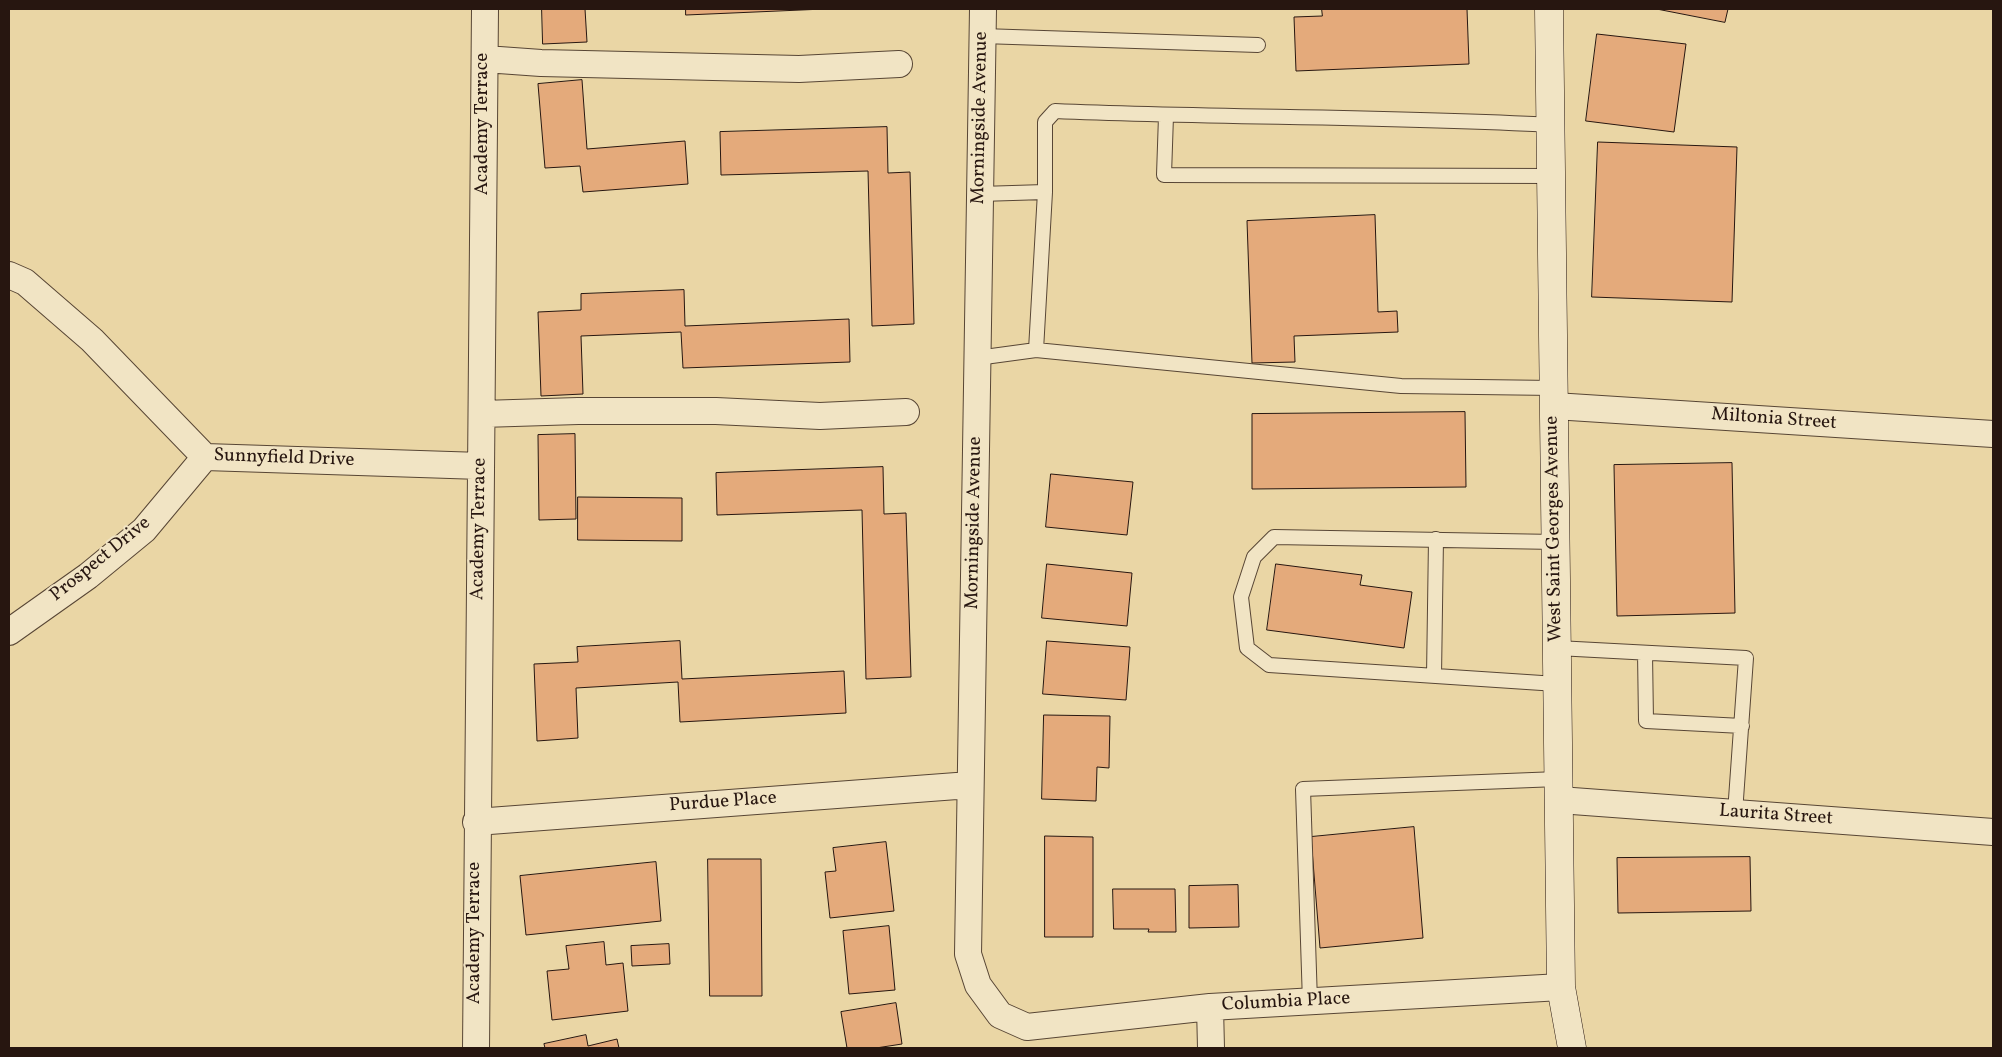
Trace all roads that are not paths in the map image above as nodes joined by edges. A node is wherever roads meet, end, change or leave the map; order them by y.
1 (485, 9) edge
2 (983, 9) edge
3 (1549, 9) edge
4 (982, 36) junction
5 (1258, 45) dead end
6 (485, 59) junction
7 (899, 64) dead end
8 (1166, 116) junction
9 (1551, 124) junction
10 (1552, 176) junction
11 (1045, 192) junction
12 (980, 194) junction
13 (9, 275) edge
14 (1036, 350) junction
15 (977, 358) junction
16 (1554, 397) junction
17 (906, 412) dead end
18 (482, 414) junction
19 (1993, 434) edge
20 (205, 457) junction
21 (481, 466) junction
22 (1436, 539) junction
23 (1556, 542) junction
24 (9, 632) edge
25 (1557, 648) junction
26 (1646, 653) junction
27 (1434, 676) junction
28 (1557, 684) junction
29 (1742, 726) junction
30 (970, 785) junction
31 (1558, 790) junction
32 (1735, 813) junction
33 (476, 822) junction
34 (1993, 832) edge
35 (1562, 987) junction
36 (1310, 1002) junction
37 (1210, 1007) junction
38 (1012, 1021) joint
39 (476, 1048) edge
40 (1211, 1048) edge
41 (1572, 1048) edge

1 - 6 street, Academy Terrace
2 - 4 street, Morningside Avenue
3 - 9 main road, West Saint Georges Avenue
4 - 5 lane
4 - 12 street, Morningside Avenue
6 - 7 street
6 - 18 street, Academy Terrace
8 - 9 lane
8 - 10 lane
8 - 11 lane
9 - 10 main road, West Saint Georges Avenue
10 - 16 main road, West Saint Georges Avenue
11 - 12 lane
11 - 14 lane
12 - 15 street, Morningside Avenue
13 - 20 street, Sunnyfield Drive
14 - 15 lane
14 - 16 lane
15 - 30 street, Morningside Avenue
16 - 19 street, Miltonia Street
16 - 23 main road, West Saint Georges Avenue
17 - 18 street
18 - 21 street, Academy Terrace
20 - 21 street, Sunnyfield Drive
20 - 24 street, Prospect Drive
21 - 33 street, Academy Terrace
22 - 23 lane
22 - 27 lane
22 - 27 lane
23 - 25 main road, West Saint Georges Avenue
25 - 26 lane
25 - 28 main road, West Saint Georges Avenue
26 - 29 lane
26 - 29 lane
27 - 28 lane
28 - 31 main road, West Saint Georges Avenue
29 - 32 lane
30 - 33 street, Purdue Place
30 - 38 street, Morningside Avenue
31 - 32 street, Laurita Street
31 - 35 main road, West Saint Georges Avenue
31 - 36 lane
32 - 34 street, Laurita Street
33 - 39 street, Academy Terrace
35 - 36 street, Columbia Place
35 - 41 main road, West Saint Georges Avenue
36 - 37 street, Columbia Place
37 - 38 street, Columbia Place
37 - 40 street

